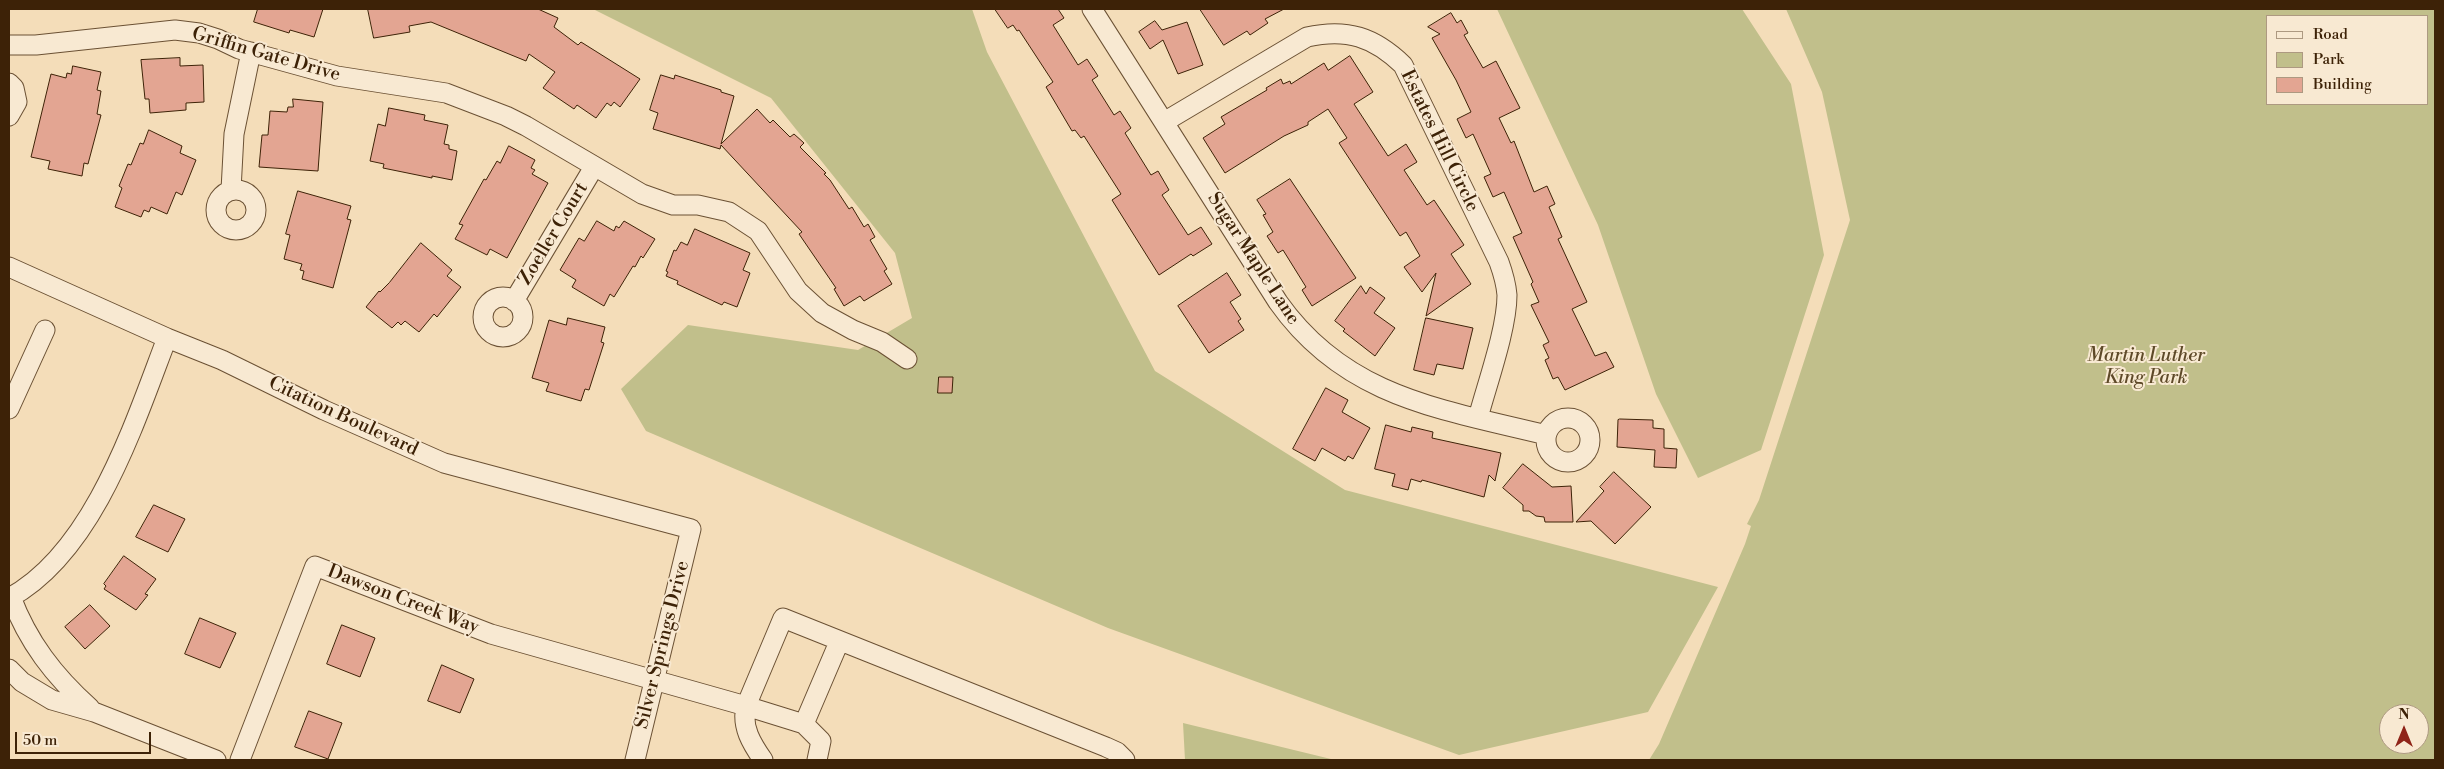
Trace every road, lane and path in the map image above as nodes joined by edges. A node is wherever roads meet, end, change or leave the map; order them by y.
1 (1092, 9) edge
2 (9, 45) edge
3 (251, 52) junction
4 (9, 83) edge
5 (9, 116) edge
6 (1164, 122) junction
7 (594, 166) junction
8 (231, 190) dead end
9 (9, 267) edge
10 (514, 300) dead end
11 (45, 330) dead end
12 (168, 338) junction
13 (907, 359) dead end
14 (10, 400) edge
15 (1478, 418) junction
16 (1546, 434) dead end
17 (691, 529) joint
18 (10, 598) edge
19 (840, 642) junction
20 (9, 669) edge
21 (654, 681) junction
22 (746, 706) junction
23 (94, 712) junction
24 (804, 724) junction
25 (1103, 754) edge
26 (216, 760) edge
27 (240, 760) edge
28 (635, 760) edge
29 (763, 760) edge
30 (817, 760) edge
31 (1125, 760) edge

1 - 6 street, Sugar Maple Lane
2 - 3 street, Griffin Gate Drive
3 - 7 street, Griffin Gate Drive
3 - 8 street
4 - 5 street
6 - 15 street, Sugar Maple Lane
6 - 15 street, Estates Hill Circle
7 - 10 street, Zoeller Court
7 - 13 street
9 - 12 street, Citation Boulevard
11 - 14 street
12 - 17 street, Citation Boulevard
12 - 18 street
15 - 16 street, Sugar Maple Lane
17 - 21 street, Silver Springs Drive
18 - 23 street
19 - 22 street
19 - 24 street
19 - 25 street
20 - 23 street
21 - 22 street, Dawson Creek Way
21 - 27 street, Dawson Creek Way
21 - 28 street, Silver Springs Drive
22 - 24 street, Dawson Creek Way
22 - 29 street
23 - 26 street
24 - 30 street
25 - 31 street

